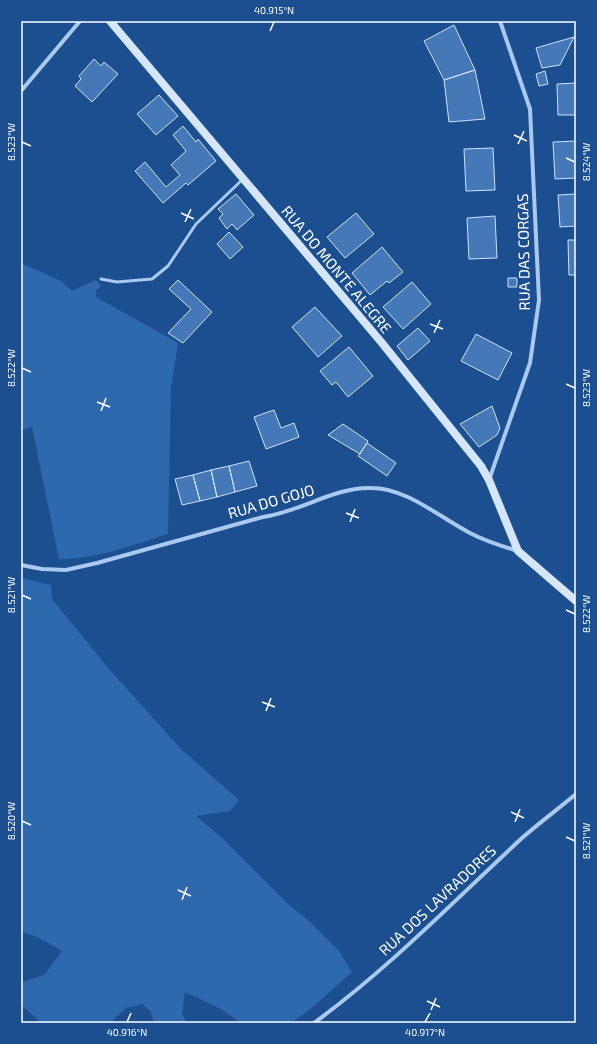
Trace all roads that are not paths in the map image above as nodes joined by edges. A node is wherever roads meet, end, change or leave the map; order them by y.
1 (80, 21) edge
2 (110, 21) edge
3 (500, 21) edge
4 (21, 91) edge
5 (243, 179) junction
6 (101, 279) dead end
7 (489, 480) junction
8 (518, 551) junction
9 (21, 565) edge
10 (576, 601) edge
11 (576, 794) edge
12 (314, 1023) edge

1 - 4 street
2 - 5 street, RUA DO MONTE ALEGRE
3 - 7 street, RUA DAS CORGAS
5 - 6 lane
5 - 7 street, RUA DO MONTE ALEGRE
7 - 8 street, RUA DO MONTE ALEGRE
8 - 9 street, RUA DO GOJO
8 - 10 street
11 - 12 street, RUA DOS LAVRADORES

